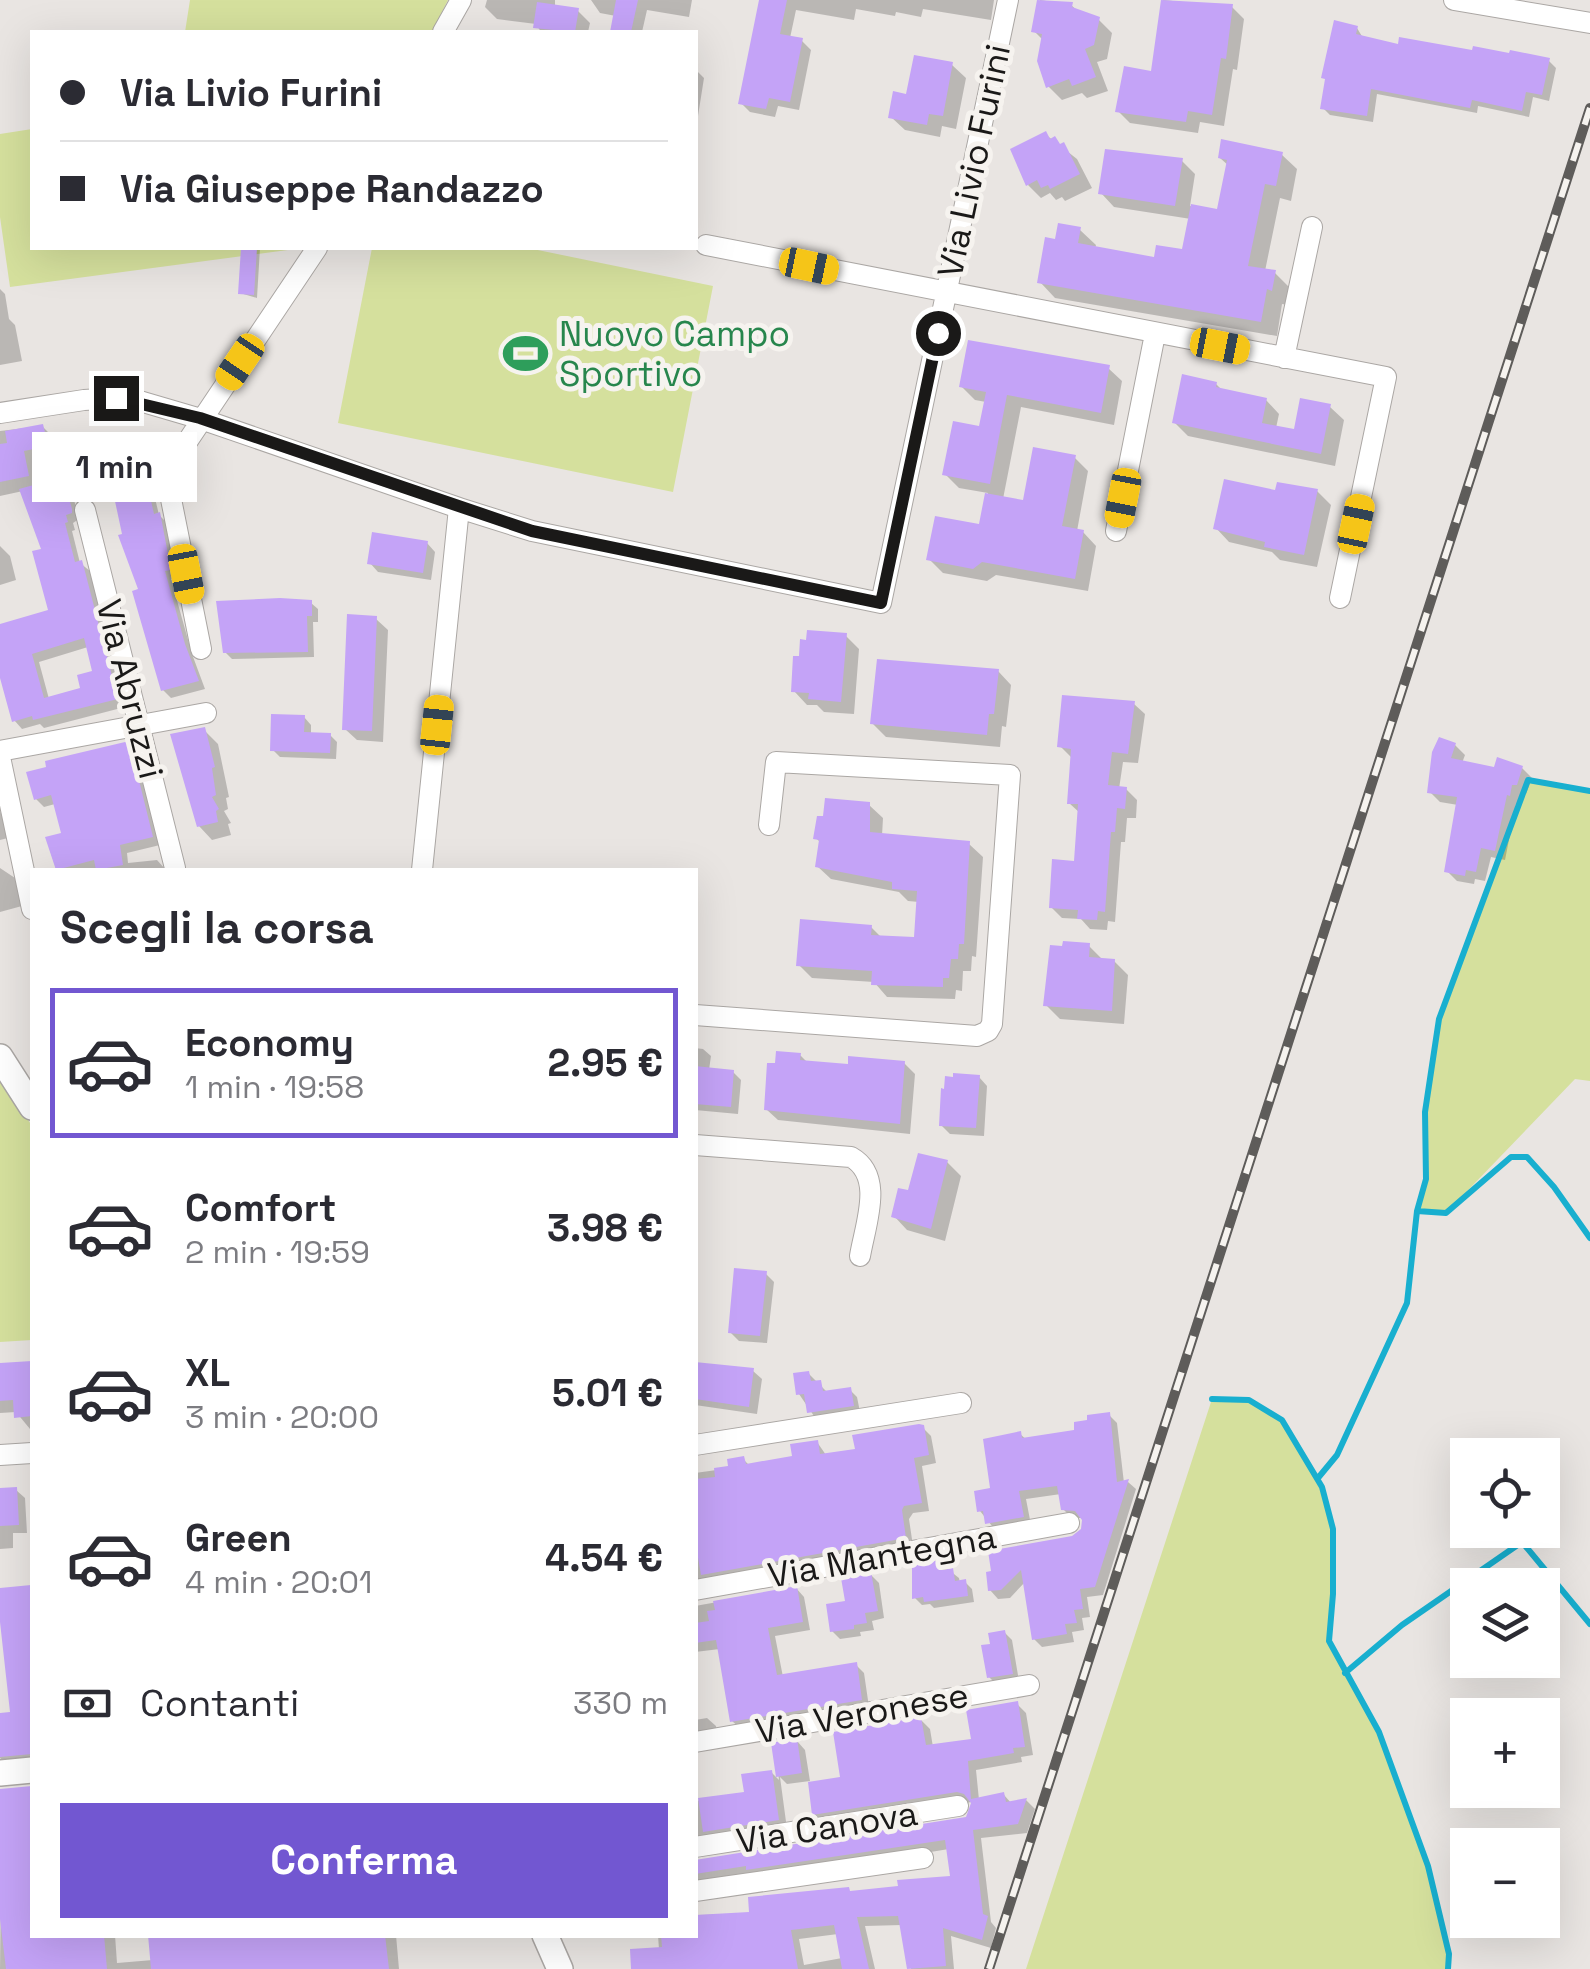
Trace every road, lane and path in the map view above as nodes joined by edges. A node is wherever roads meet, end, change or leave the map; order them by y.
1 (461, 0) edge
2 (1008, 0) edge
3 (1454, 0) edge
4 (1590, 22) edge
5 (444, 30) edge
6 (1312, 227) dead end
7 (706, 245) dead end
8 (317, 250) edge
9 (946, 294) junction
10 (1155, 334) junction
11 (1284, 358) junction
12 (0, 413) edge
13 (200, 418) junction
14 (459, 508) junction
15 (85, 510) dead end
16 (1116, 530) dead end
17 (1340, 598) dead end
18 (200, 649) dead end
19 (206, 713) dead end
20 (140, 725) junction
21 (0, 754) edge
22 (769, 825) dead end
23 (175, 868) edge
24 (422, 868) edge
25 (30, 899) edge
26 (698, 1014) edge
27 (0, 1057) edge
28 (30, 1103) edge
29 (698, 1145) edge
30 (860, 1256) dead end
31 (961, 1403) dead end
32 (698, 1445) edge
33 (30, 1453) edge
34 (0, 1456) edge
35 (1069, 1523) dead end
36 (698, 1589) edge
37 (1028, 1686) dead end
38 (698, 1741) edge
39 (30, 1770) edge
40 (0, 1773) edge
41 (958, 1806) dead end
42 (698, 1848) edge
43 (923, 1858) dead end
44 (698, 1891) edge
45 (547, 1938) edge
46 (560, 1969) edge

1 - 5 street
2 - 9 street, Via Livio Furini
3 - 4 street
6 - 11 street
7 - 9 street
8 - 13 street
9 - 10 street
9 - 14 street, Via Livio Furini
10 - 11 street
10 - 16 street
11 - 17 street
12 - 13 street
13 - 14 street
13 - 18 street
14 - 24 street
15 - 20 street, Via Abruzzi
19 - 20 street
20 - 21 street
20 - 23 street, Via Abruzzi
21 - 25 street
22 - 26 street
27 - 28 street
29 - 30 street
31 - 32 street
33 - 34 street
35 - 36 street, Via Mantegna
37 - 38 street, Via Veronese
39 - 40 street
41 - 42 street, Via Canova
43 - 44 street
45 - 46 street

